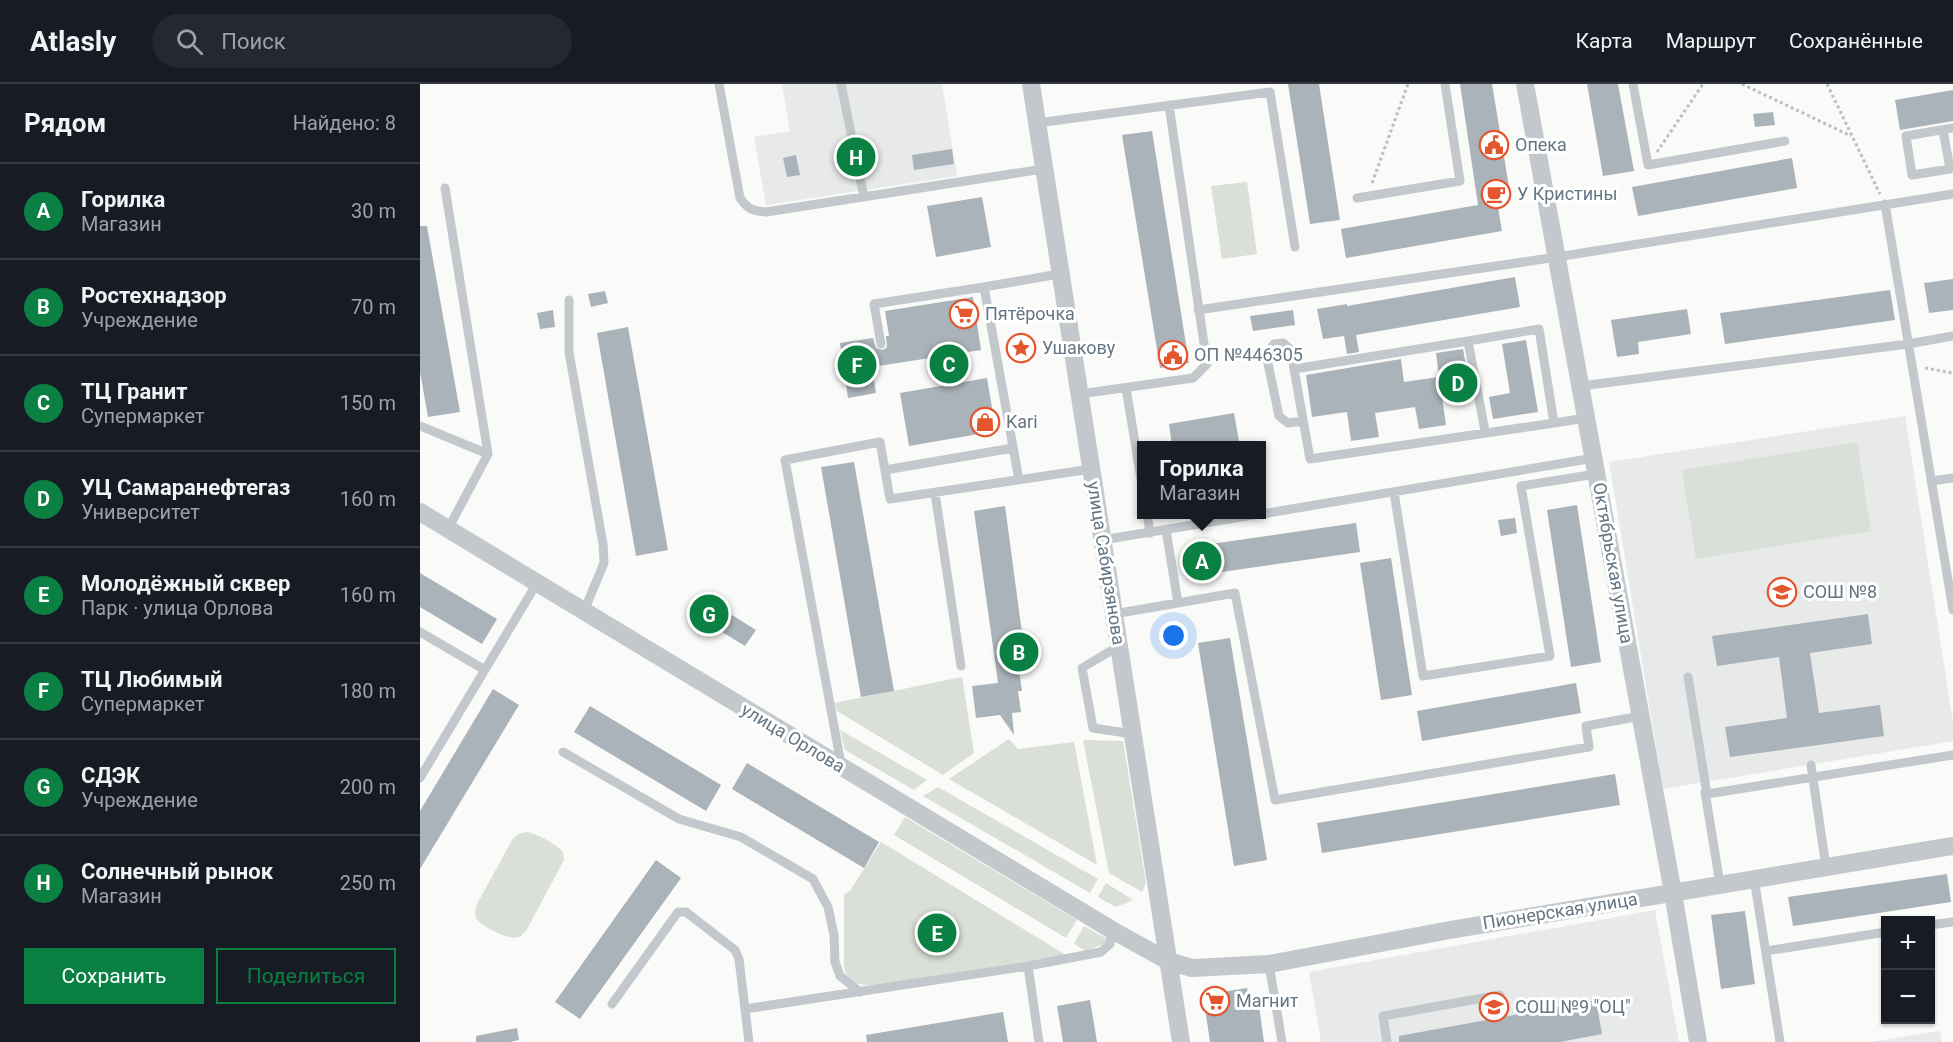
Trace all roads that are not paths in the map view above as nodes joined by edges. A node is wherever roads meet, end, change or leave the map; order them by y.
1 (719, 84) edge
2 (841, 84) edge
3 (1031, 84) edge
4 (1445, 84) edge
5 (1525, 84) edge
6 (1633, 84) edge
7 (1168, 105) junction
8 (1037, 123) junction
9 (1948, 129) edge
10 (1785, 141) dead end
11 (1043, 169) junction
12 (445, 188) dead end
13 (1953, 194) edge
14 (864, 197) junction
15 (1357, 198) dead end
16 (1885, 204) junction
17 (1295, 247) dead end
18 (1557, 257) junction
19 (1059, 274) junction
20 (984, 287) junction
21 (569, 300) dead end
22 (1198, 310) junction
23 (1953, 336) edge
24 (1468, 341) junction
25 (881, 344) dead end
26 (1908, 344) junction
27 (1294, 369) junction
28 (1581, 386) junction
29 (1126, 388) junction
30 (1080, 394) junction
31 (1586, 418) junction
32 (1303, 421) junction
33 (1554, 423) junction
34 (420, 426) edge
35 (1485, 431) junction
36 (1013, 448) junction
37 (488, 454) junction
38 (1137, 455) edge
39 (1595, 466) junction
40 (1091, 469) junction
41 (885, 470) junction
42 (1953, 478) edge
43 (1019, 480) junction
44 (1931, 481) junction
45 (1394, 492) junction
46 (935, 493) junction
47 (420, 512) edge
48 (1266, 513) edge
49 (1148, 519) edge
50 (1231, 519) edge
51 (448, 529) junction
52 (1166, 530) junction
53 (1150, 532) junction
54 (1102, 540) junction
55 (537, 583) junction
56 (1178, 603) junction
57 (1953, 610) edge
58 (584, 611) junction
59 (1114, 614) junction
60 (420, 632) edge
61 (1119, 646) junction
62 (961, 666) dead end
63 (484, 670) junction
64 (1688, 677) dead end
65 (1641, 716) junction
66 (1133, 734) junction
67 (563, 752) dead end
68 (1953, 755) edge
69 (1811, 765) dead end
70 (841, 767) junction
71 (420, 778) edge
72 (1813, 778) junction
73 (1705, 792) junction
74 (1953, 846) edge
75 (1826, 867) junction
76 (1754, 878) junction
77 (1720, 884) junction
78 (1673, 893) junction
79 (1953, 922) edge
80 (1935, 924) edge
81 (1112, 930) junction
82 (1881, 933) edge
83 (1766, 951) junction
84 (1168, 961) junction
85 (1269, 964) junction
86 (1028, 966) junction
87 (860, 992) junction
88 (1500, 995) dead end
89 (612, 1004) dead end
90 (745, 1009) junction
91 (749, 1042) edge
92 (1039, 1042) edge
93 (1181, 1042) edge
94 (1282, 1042) edge
95 (1387, 1042) edge
96 (1698, 1042) edge
97 (1780, 1042) edge

1 - 14 lane
2 - 14 lane
3 - 8 street, улица Сабирзянова
4 - 15 lane
5 - 18 street, Октябрьская улица
6 - 10 lane
7 - 8 lane
7 - 17 lane
7 - 22 lane
8 - 11 street, улица Сабирзянова
9 - 9 lane
11 - 14 lane
11 - 19 street, улица Сабирзянова
12 - 37 lane
13 - 16 lane
16 - 18 lane
16 - 26 lane
18 - 22 lane
18 - 28 street, Октябрьская улица
19 - 20 lane
19 - 30 street, улица Сабирзянова
20 - 25 lane
20 - 36 lane
21 - 58 lane
22 - 29 lane
23 - 26 lane
24 - 27 lane
24 - 33 lane
24 - 35 lane
26 - 28 lane
26 - 44 lane
27 - 32 lane
27 - 32 lane
28 - 31 street, Октябрьская улица
29 - 30 lane
29 - 38 lane
30 - 40 street, улица Сабирзянова
31 - 33 lane
31 - 39 street, Октябрьская улица
32 - 35 lane
33 - 35 lane
34 - 37 lane
36 - 41 lane
36 - 43 lane
37 - 51 lane
39 - 45 lane
39 - 45 lane
39 - 65 street, Октябрьская улица
40 - 43 lane
40 - 54 street, улица Сабирзянова
41 - 46 lane
41 - 70 lane
42 - 44 lane
43 - 46 lane
44 - 57 lane
45 - 48 lane
46 - 62 lane
47 - 51 street, улица Орлова
49 - 53 lane
50 - 52 lane
51 - 55 street, улица Орлова
52 - 53 lane
52 - 56 lane
53 - 54 lane
54 - 59 street, улица Сабирзянова
55 - 58 street, улица Орлова
55 - 63 lane
56 - 59 lane
56 - 65 lane
58 - 70 street, улица Орлова
59 - 61 street, улица Сабирзянова
60 - 63 lane
61 - 66 street, улица Сабирзянова
61 - 66 lane
63 - 71 lane
64 - 73 lane
65 - 78 street, Октябрьская улица
66 - 84 street, улица Сабирзянова
67 - 87 lane
68 - 72 lane
69 - 72 lane
70 - 81 street, улица Орлова
72 - 73 lane
72 - 75 lane
73 - 77 lane
74 - 75 street, Пионерская улица
75 - 76 street, Пионерская улица
76 - 77 street, Пионерская улица
76 - 83 lane
77 - 78 street, Пионерская улица
78 - 85 street, Пионерская улица
78 - 96 street, Октябрьская улица
79 - 80 lane
81 - 84 street, улица Орлова
81 - 86 lane
82 - 83 lane
83 - 97 lane
84 - 85 street, Пионерская улица
84 - 93 street, улица Сабирзянова
85 - 94 lane
86 - 87 lane
86 - 92 lane
87 - 90 lane
88 - 95 lane
89 - 90 lane
90 - 91 lane

